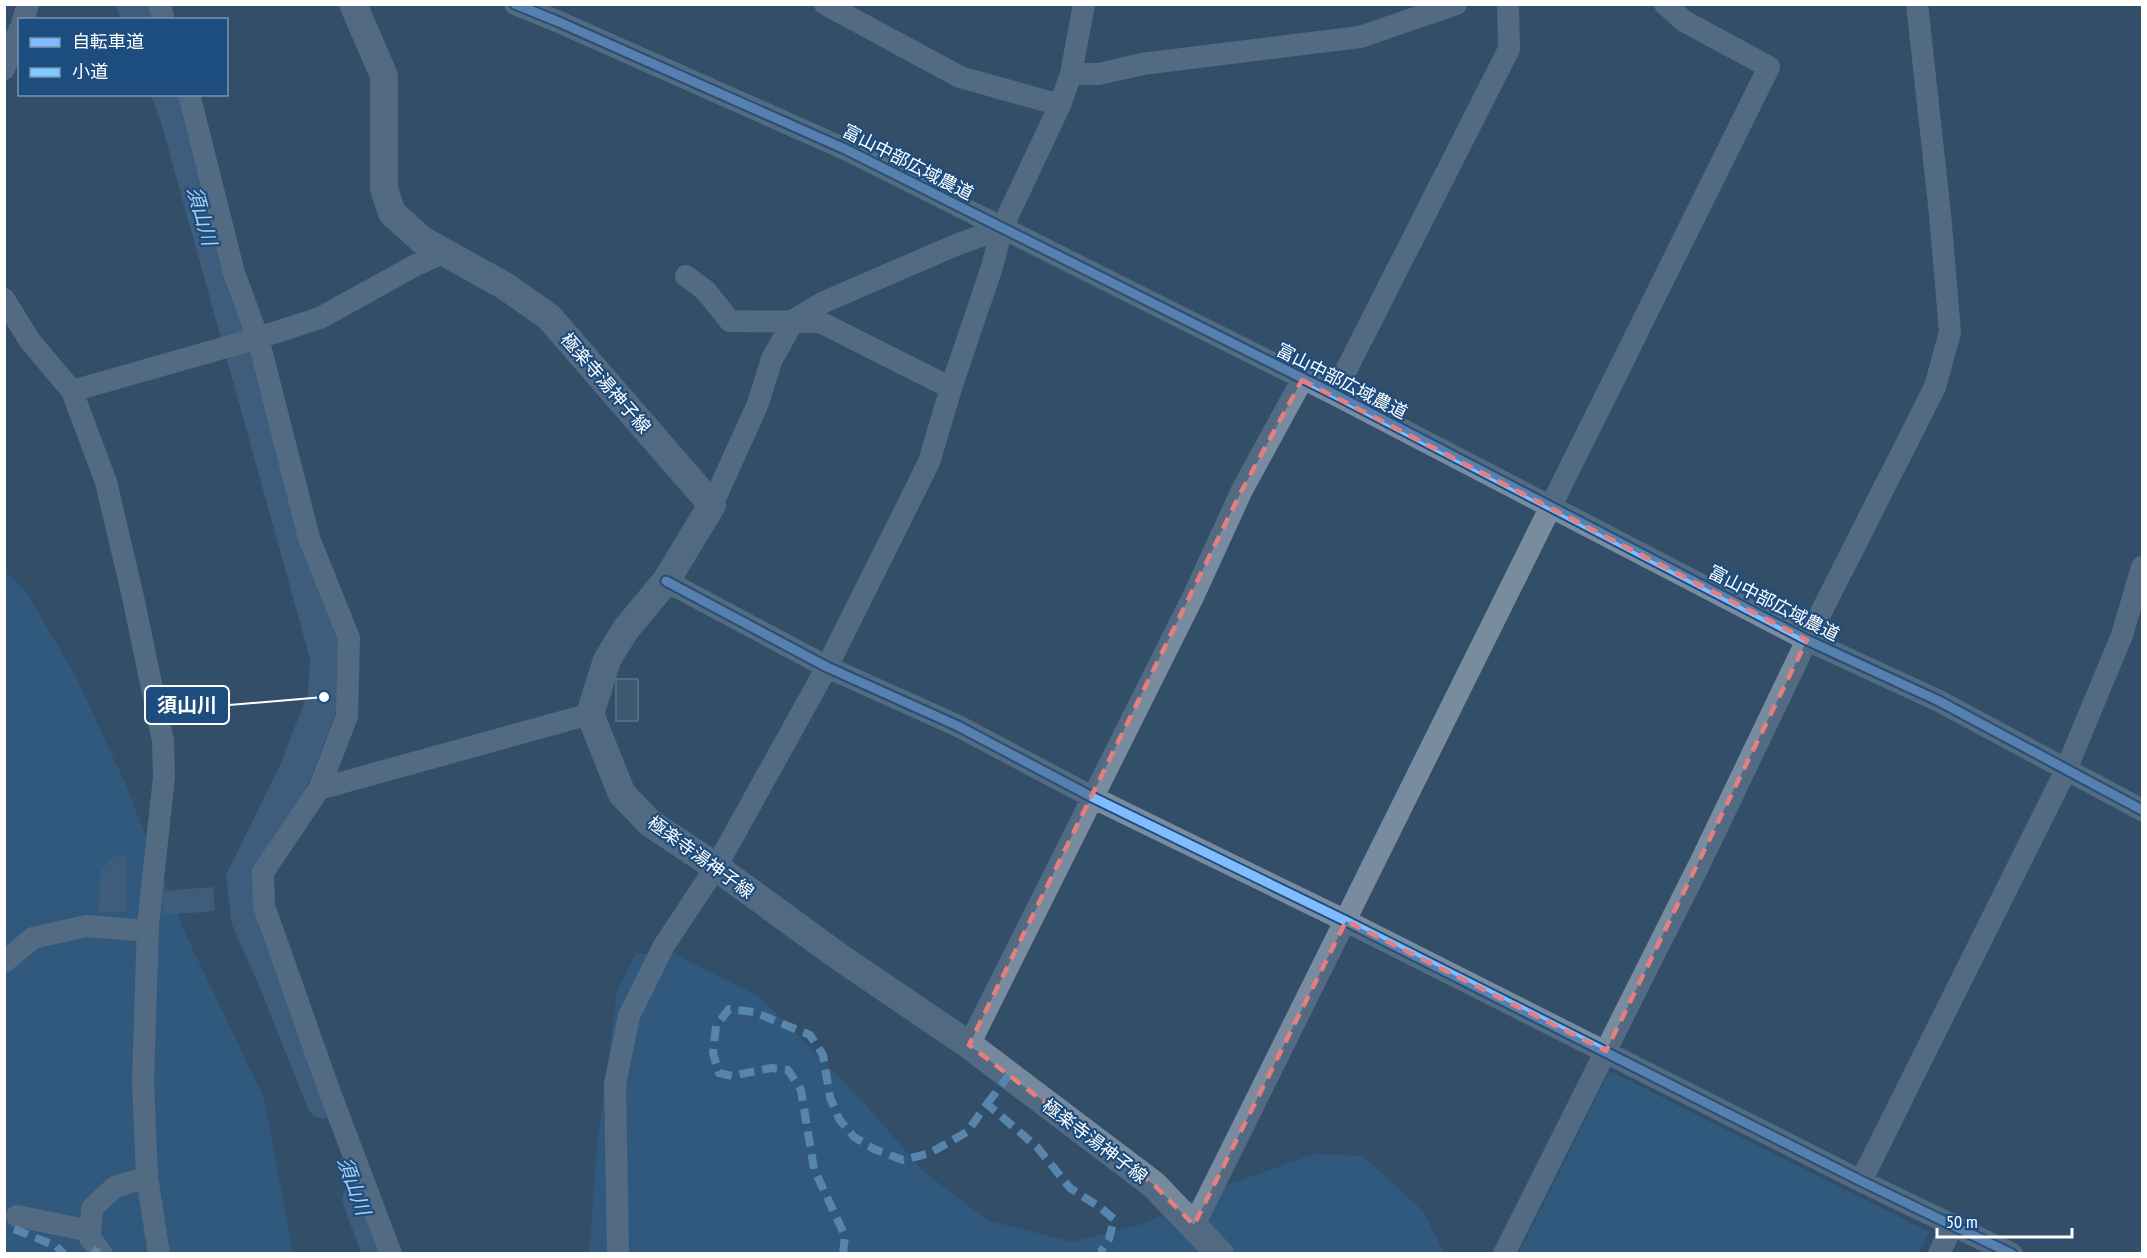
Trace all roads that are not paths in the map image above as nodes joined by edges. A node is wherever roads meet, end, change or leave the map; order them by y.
1 (353, 4) edge
2 (515, 4) edge
3 (825, 4) edge
4 (1084, 4) edge
5 (1456, 4) edge
6 (1508, 4) edge
7 (1665, 4) edge
8 (1917, 4) edge
9 (18, 33) edge
10 (4, 69) edge
11 (1071, 74) junction
12 (190, 96) edge
13 (1060, 105) junction
14 (1002, 228) junction
15 (443, 253) junction
16 (686, 276) dead end
17 (4, 299) edge
18 (794, 320) junction
19 (258, 338) junction
20 (1302, 380) junction
21 (951, 388) junction
22 (72, 391) junction
23 (1334, 394) junction
24 (712, 505) junction
25 (1551, 508) junction
26 (2142, 567) edge
27 (666, 581) junction
28 (1807, 640) junction
29 (827, 667) junction
30 (590, 714) junction
31 (2066, 770) junction
32 (319, 789) junction
33 (1094, 798) junction
34 (2142, 810) edge
35 (716, 867) junction
36 (1346, 921) junction
37 (148, 931) junction
38 (4, 962) edge
39 (969, 1045) junction
40 (1605, 1051) junction
41 (147, 1177) junction
42 (1861, 1181) junction
43 (17, 1216) dead end
44 (1953, 1224) junction
45 (1194, 1225) junction
46 (90, 1231) junction
47 (156, 1253) edge
48 (102, 1254) edge
49 (391, 1254) edge
50 (618, 1254) edge
51 (1220, 1254) edge
52 (1504, 1254) edge
53 (1939, 1254) edge
54 (2012, 1254) edge

1 - 15 main road, 極楽寺湯神子線
2 - 14 street, 富山中部広域農道
3 - 13 street
4 - 11 street
5 - 11 street
6 - 23 street
7 - 25 street
8 - 28 street
9 - 10 street
11 - 13 street
12 - 19 street
13 - 14 street
14 - 18 street
14 - 20 street, 富山中部広域農道
14 - 21 street
15 - 19 street
15 - 24 main road, 極楽寺湯神子線
16 - 18 street
17 - 22 street
18 - 21 street
18 - 24 street
19 - 22 street
19 - 32 street
20 - 23 street, 富山中部広域農道
20 - 33 street
21 - 29 street
22 - 37 street
23 - 25 street, 富山中部広域農道
24 - 27 main road
25 - 28 street, 富山中部広域農道
25 - 36 street
26 - 31 street
27 - 29 street
27 - 30 main road
28 - 31 street, 富山中部広域農道
28 - 40 street
29 - 33 street
29 - 35 street
30 - 32 street
30 - 35 main road, 極楽寺湯神子線
31 - 34 street, 富山中部広域農道
31 - 42 street
32 - 49 street
33 - 36 street
33 - 39 street
35 - 39 main road, 極楽寺湯神子線
35 - 50 street
36 - 40 street
36 - 45 street
37 - 38 street
37 - 41 street
39 - 45 main road, 極楽寺湯神子線
40 - 42 street
40 - 52 street
41 - 46 street
41 - 47 street
42 - 44 street
43 - 46 street
44 - 53 street
44 - 54 street
45 - 51 main road, 極楽寺湯神子線
46 - 48 street

